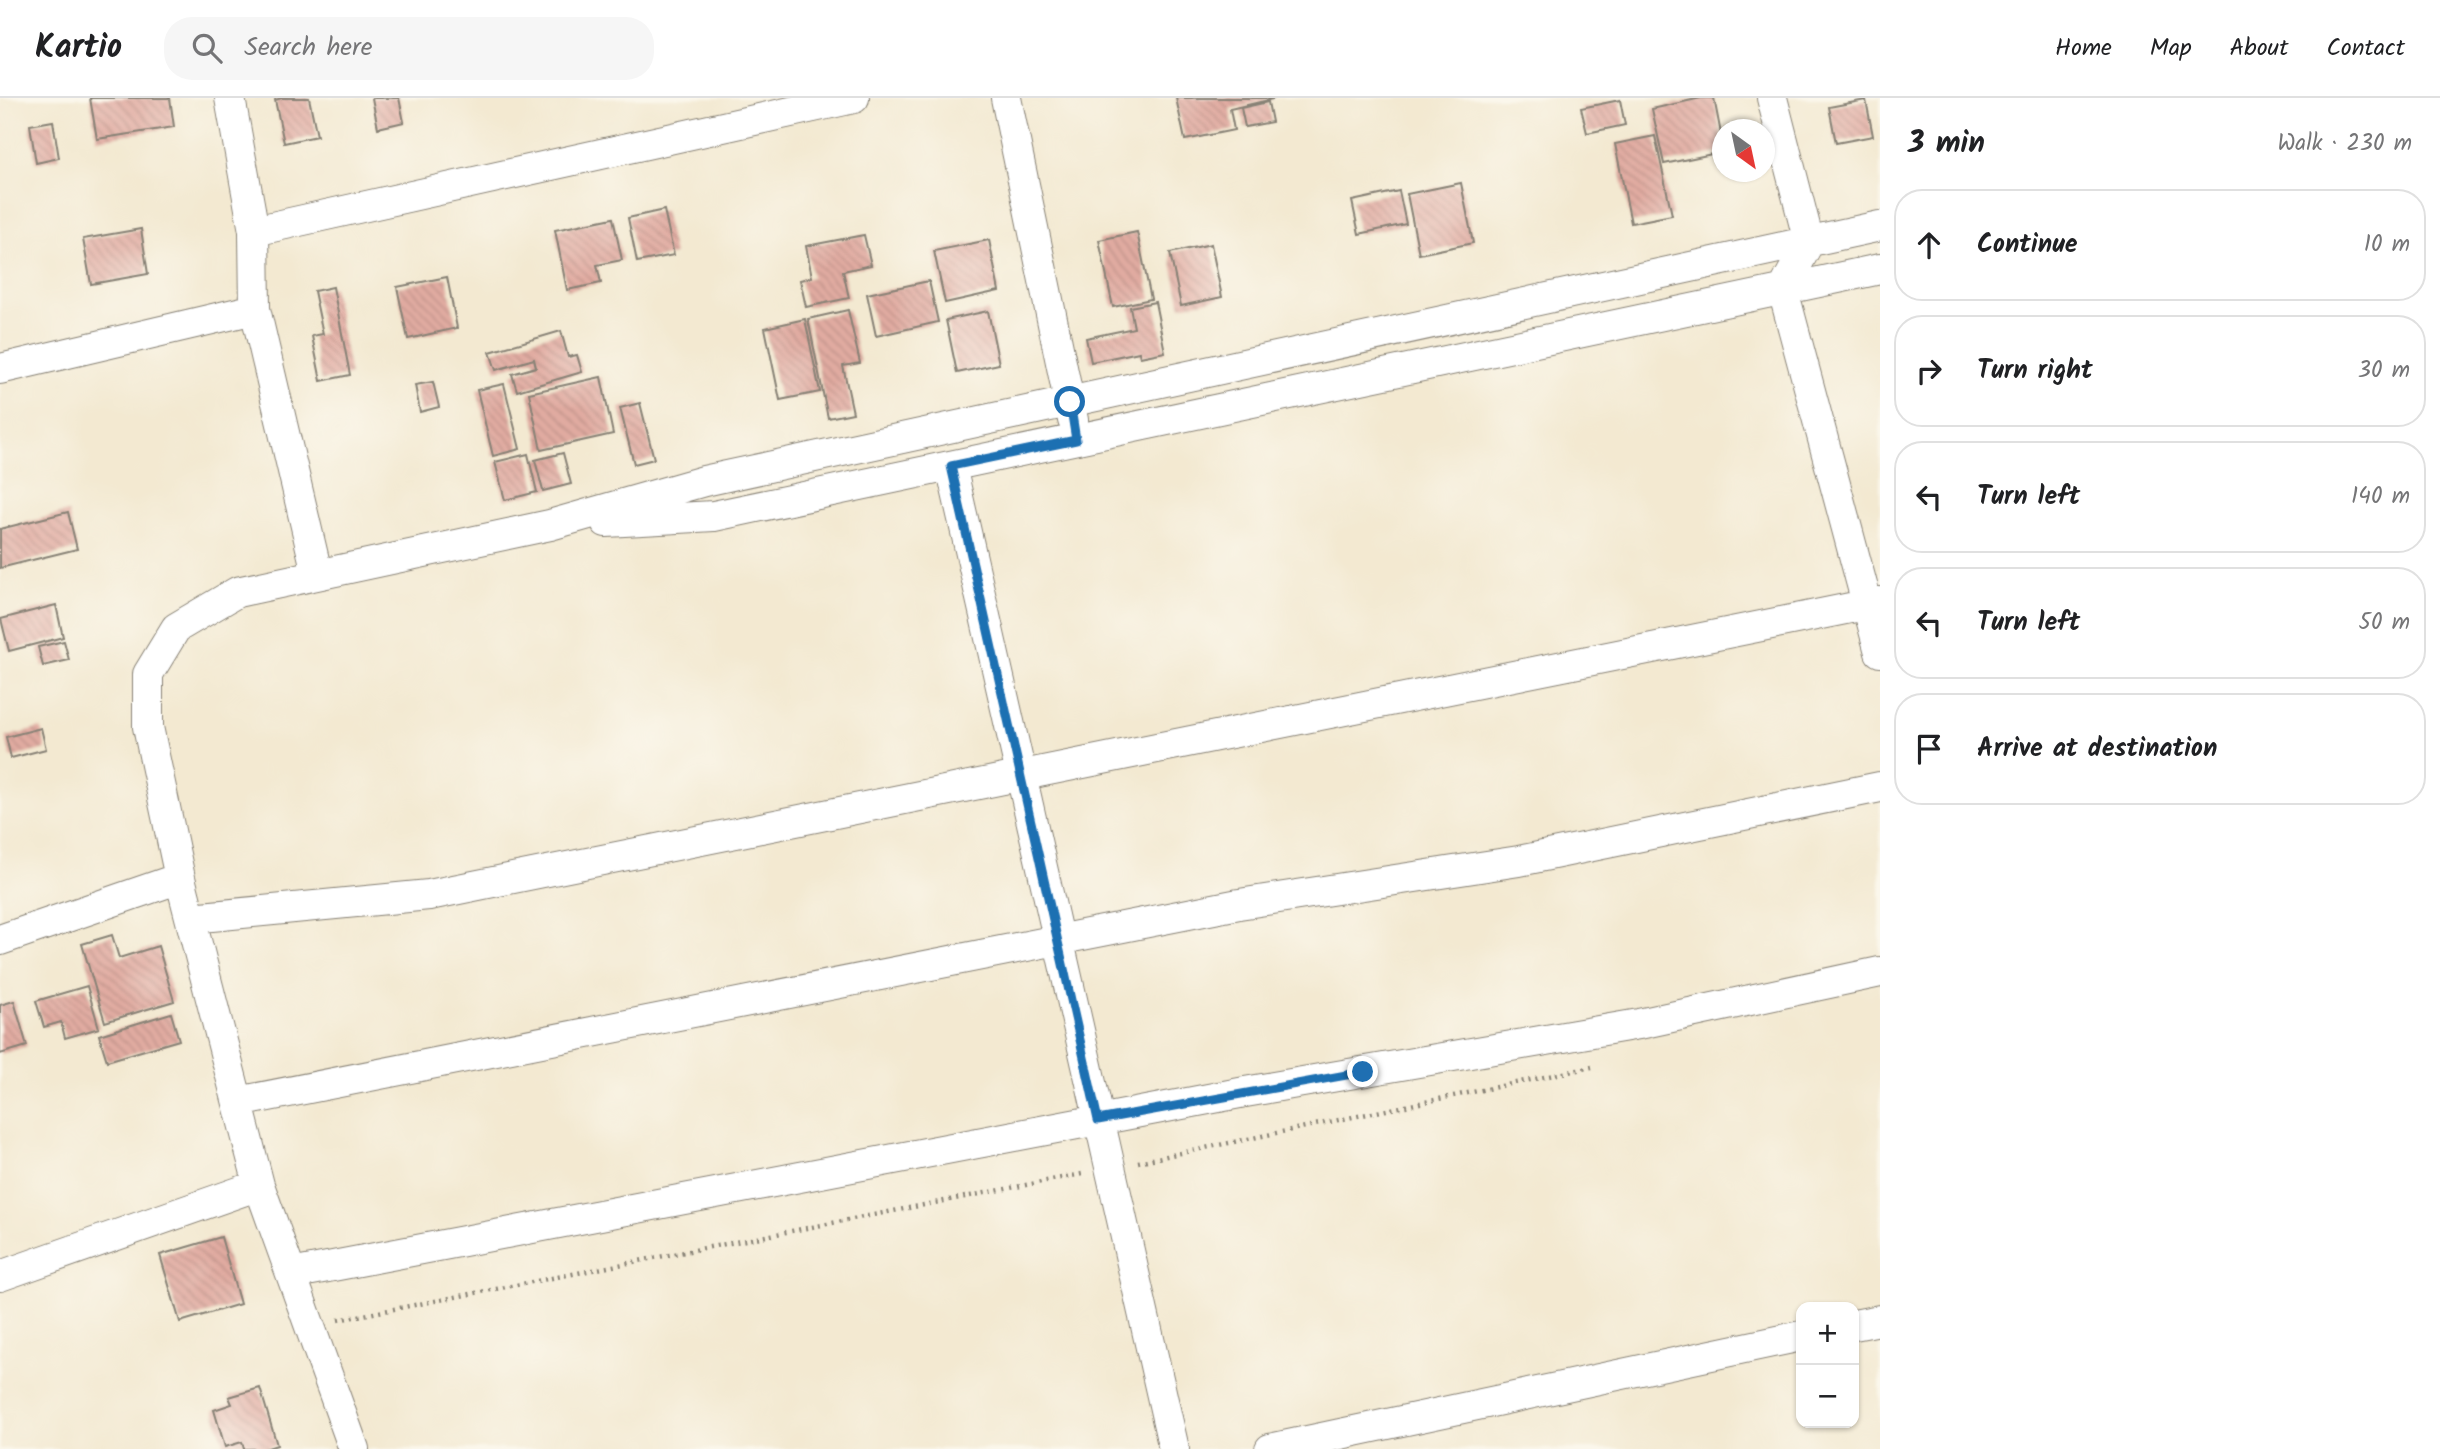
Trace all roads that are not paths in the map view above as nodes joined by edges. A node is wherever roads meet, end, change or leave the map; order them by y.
1 (230, 98) edge
2 (854, 98) edge
3 (1006, 98) edge
4 (1772, 98) edge
5 (1880, 226) edge
6 (254, 231) junction
7 (1809, 242) junction
8 (1880, 269) edge
9 (1783, 290) junction
10 (255, 309) junction
11 (0, 369) edge
12 (1070, 402) junction
13 (1076, 440) junction
14 (951, 466) junction
15 (550, 525) junction
16 (317, 573) junction
17 (1874, 603) edge
18 (1880, 652) edge
19 (1021, 775) junction
20 (1880, 787) edge
21 (180, 878) junction
22 (191, 918) junction
23 (0, 940) edge
24 (1058, 940) junction
25 (1880, 972) edge
26 (238, 1102) junction
27 (1098, 1120) junction
28 (259, 1185) junction
29 (291, 1274) junction
30 (0, 1276) edge
31 (1880, 1320) edge
32 (1859, 1324) edge
33 (1796, 1337) edge
34 (354, 1449) edge
35 (1174, 1449) edge
36 (1270, 1449) edge

1 - 6 street
2 - 6 street
3 - 12 street
4 - 7 street
5 - 7 street
6 - 10 street
7 - 9 street
7 - 12 street
8 - 9 street
9 - 13 street
9 - 17 street
10 - 11 street
10 - 16 street
12 - 13 street
12 - 15 street
13 - 14 street
14 - 15 street
14 - 19 street
15 - 16 street
16 - 21 street
17 - 18 street
17 - 19 street
19 - 22 street
19 - 24 street
20 - 24 street
21 - 22 street
21 - 23 street
22 - 26 street
24 - 26 street
24 - 27 street
25 - 27 street
26 - 28 street
27 - 29 street
27 - 35 street
28 - 29 street
28 - 30 street
29 - 34 street
31 - 32 street
33 - 36 street

